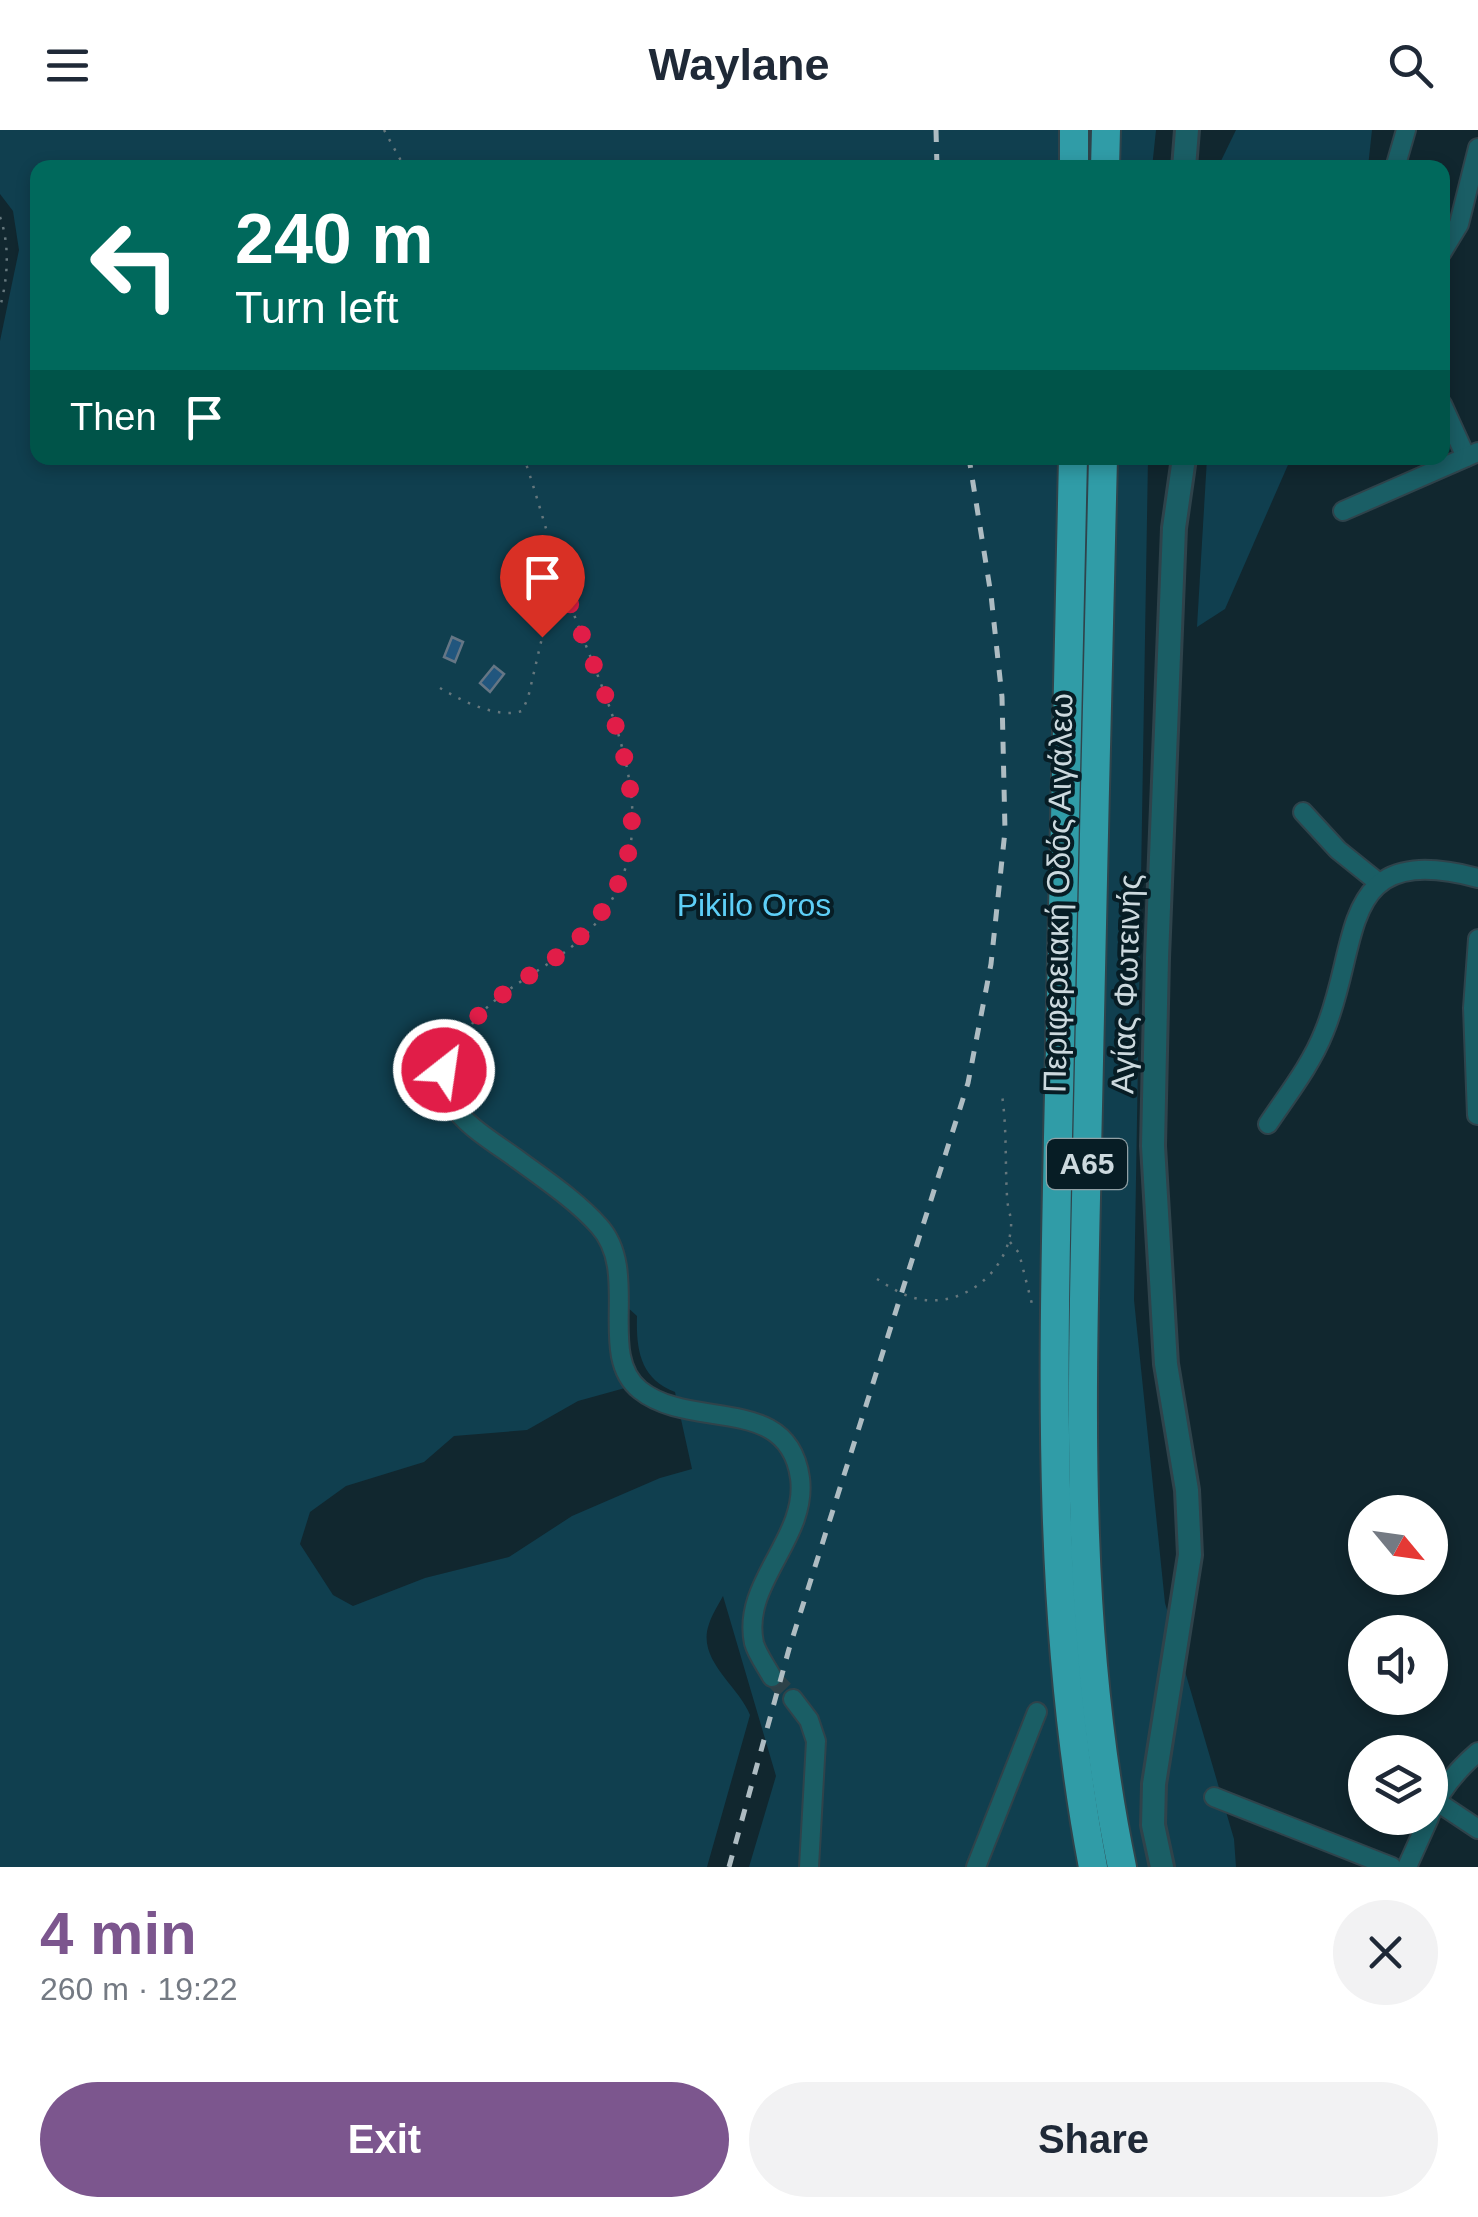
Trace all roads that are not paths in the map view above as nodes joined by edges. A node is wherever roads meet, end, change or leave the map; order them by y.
1 (1074, 130) edge
2 (1106, 130) edge
3 (1187, 130) edge
4 (1406, 130) edge
5 (1478, 148) edge
6 (1074, 160) edge
7 (1105, 160) edge
8 (1185, 160) edge
9 (1397, 160) edge
10 (1450, 239) edge
11 (1450, 417) edge
12 (1472, 454) edge
13 (1073, 465) edge
14 (1102, 465) edge
15 (1183, 465) edge
16 (1447, 465) edge
17 (1343, 511) dead end
18 (1302, 812) dead end
19 (1478, 878) edge
20 (1380, 883) junction
21 (1478, 939) edge
22 (462, 1037) road end
23 (1477, 1116) edge
24 (1268, 1124) dead end
25 (772, 1677) tunnel mouth
26 (793, 1699) tunnel mouth
27 (1036, 1712) dead end
28 (1478, 1752) edge
29 (1448, 1785) edge
30 (1214, 1797) dead end
31 (1448, 1815) edge
32 (1478, 1828) edge
33 (1420, 1835) edge
34 (809, 1867) edge
35 (976, 1867) edge
36 (1094, 1867) edge
37 (1122, 1867) edge
38 (1162, 1867) edge
39 (1392, 1867) edge
40 (1408, 1867) edge

1 - 6 highway
2 - 7 highway
3 - 8 street
4 - 9 street
5 - 10 street
11 - 12 street
13 - 36 highway, Περιφερειακή Οδός Αιγάλεω / Α65
14 - 37 highway, Περιφερειακή Οδός Αιγάλεω / Α65
15 - 38 street, Αγίας Φωτεινής
16 - 17 street
18 - 20 street
19 - 20 street
20 - 24 street
21 - 23 street
22 - 25 street
26 - 34 street
27 - 35 street
28 - 29 street
30 - 39 street
31 - 32 street
33 - 40 street

